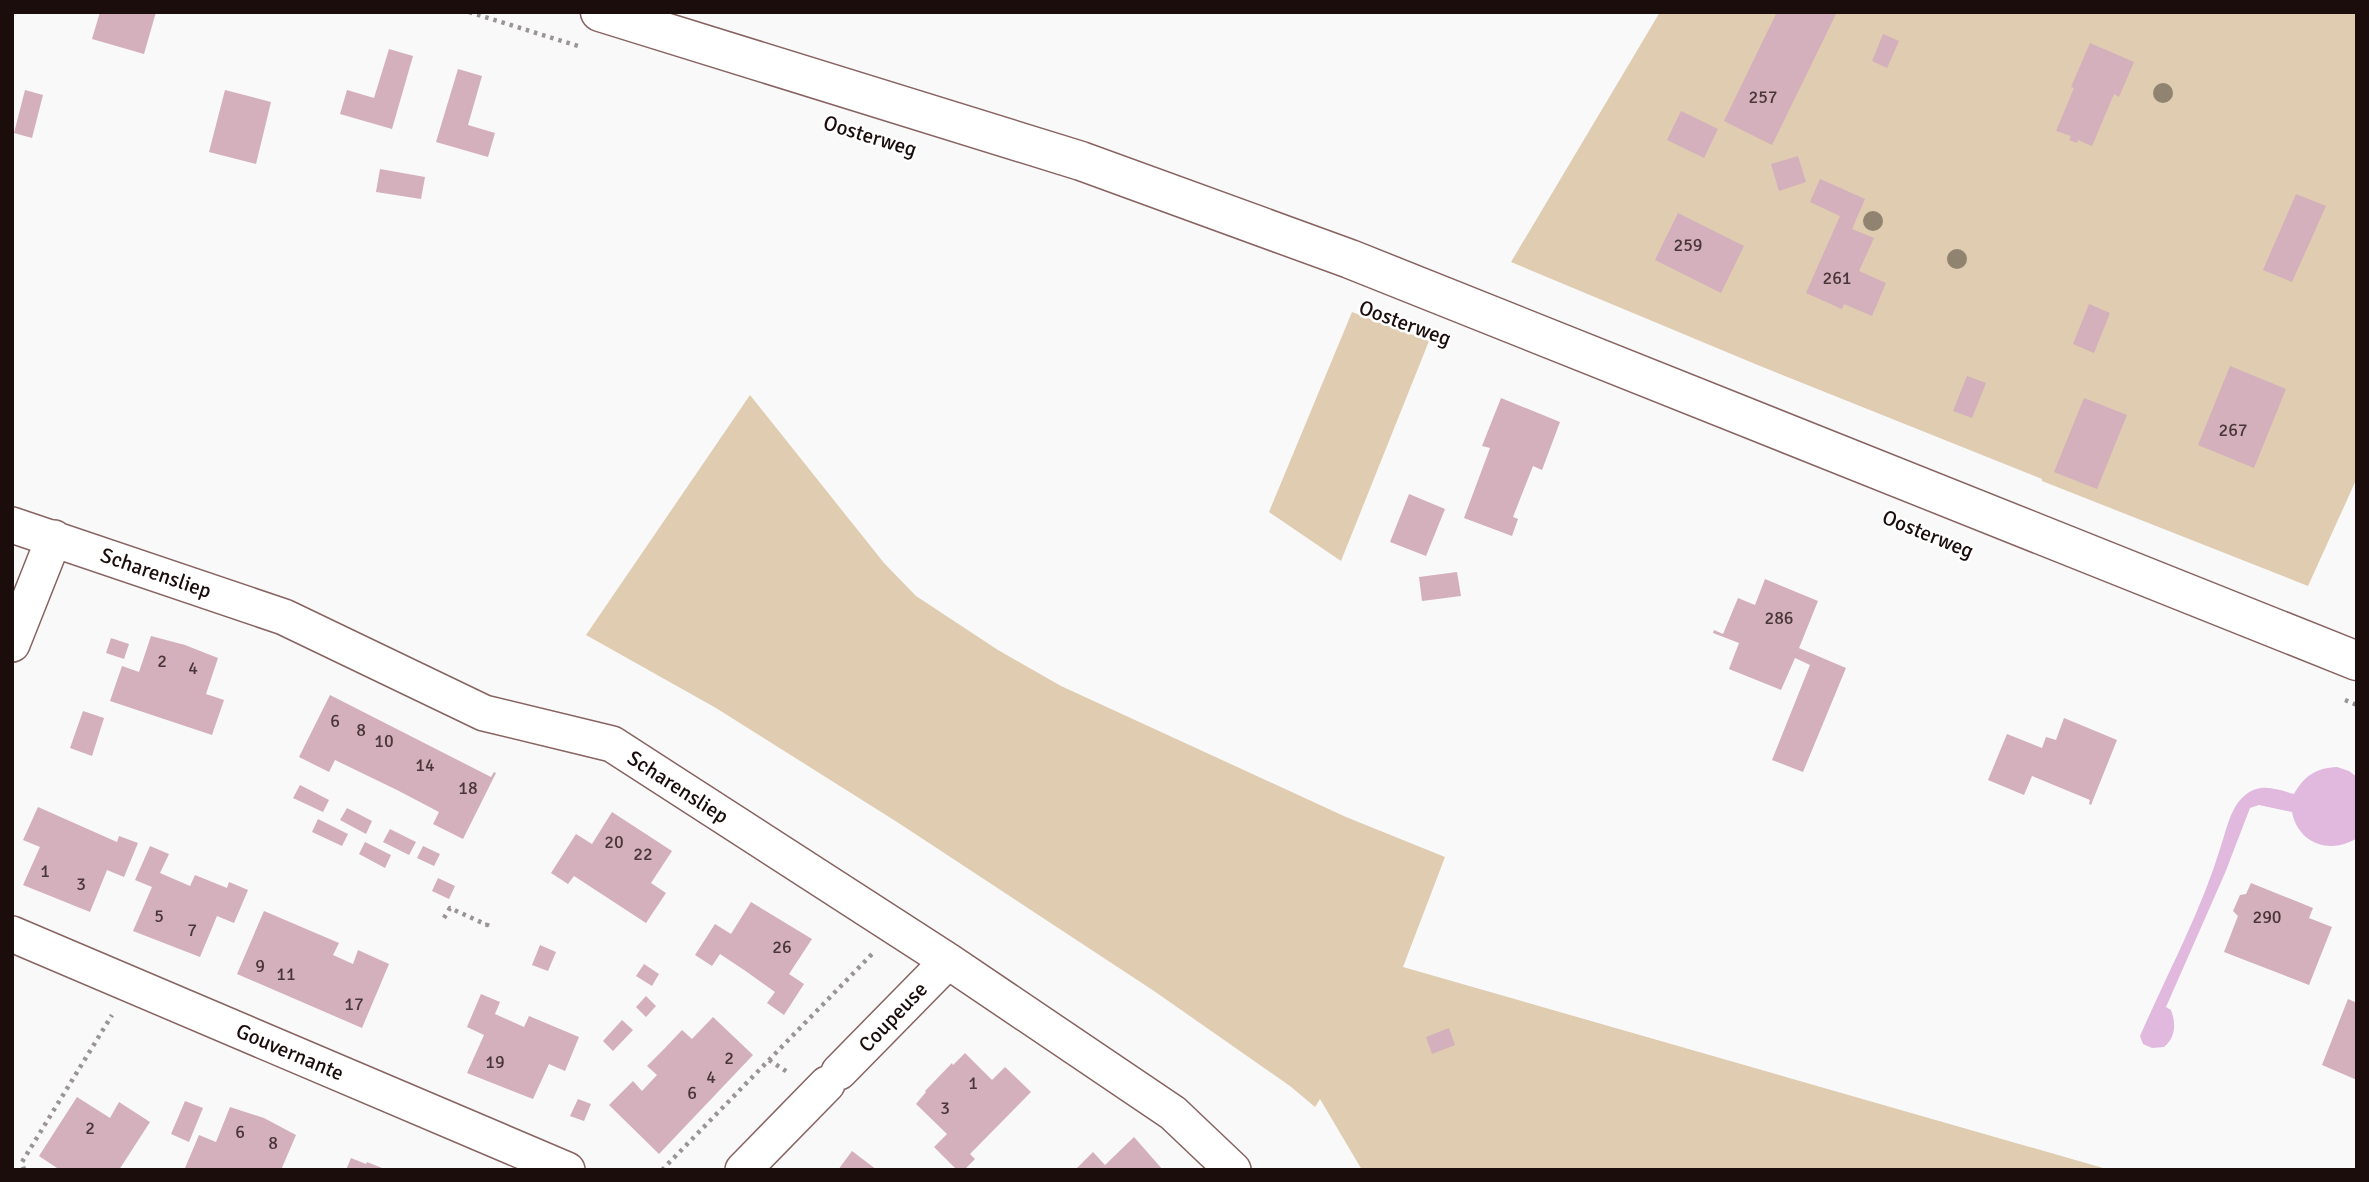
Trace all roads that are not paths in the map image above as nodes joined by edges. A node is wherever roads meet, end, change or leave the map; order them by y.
1 (600, 12) edge
2 (12, 525) edge
3 (54, 538) junction
4 (12, 644) edge
5 (2357, 661) edge
6 (12, 934) edge
7 (948, 961) junction
8 (566, 1170) edge
9 (743, 1170) edge
10 (1233, 1170) edge

1 - 5 street, Oosterweg
2 - 3 street, Scharensliep
3 - 4 street
3 - 7 street, Scharensliep
6 - 8 street, Gouvernante
7 - 9 street, Coupeuse
7 - 10 street, Scharensliep

